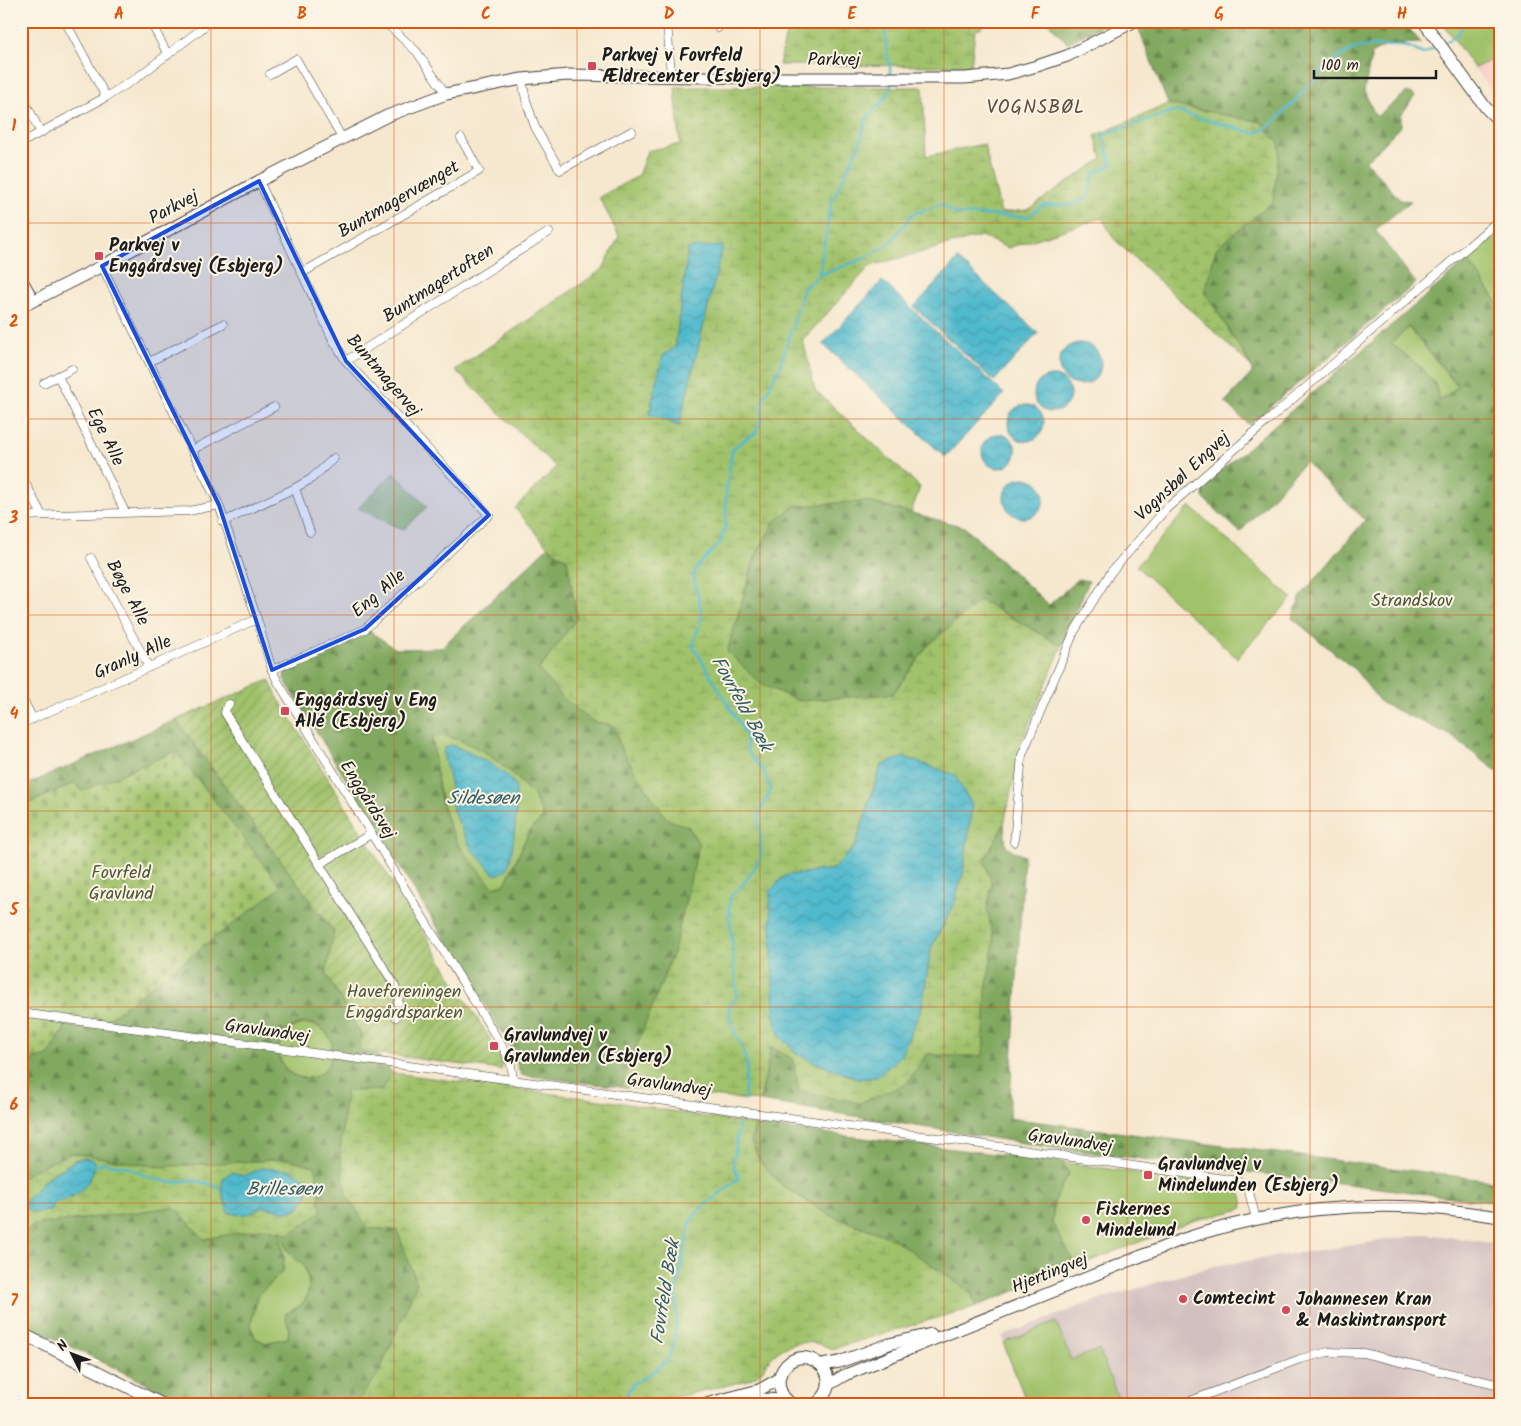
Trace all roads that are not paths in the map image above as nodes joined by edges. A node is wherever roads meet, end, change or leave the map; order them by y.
1 (65, 21) edge
2 (150, 21) edge
3 (210, 21) edge
4 (384, 21) edge
5 (667, 21) edge
6 (1135, 21) edge
7 (1423, 21) edge
8 (168, 55) junction
9 (270, 74) dead end
10 (671, 76) junction
11 (522, 79) junction
12 (21, 94) edge
13 (446, 94) junction
14 (106, 97) junction
15 (1500, 122) edge
16 (632, 131) dead end
17 (42, 133) junction
18 (342, 138) junction
19 (461, 138) dead end
20 (21, 143) edge
21 (260, 181) junction
22 (1500, 219) edge
23 (549, 232) dead end
24 (102, 266) junction
25 (302, 273) junction
26 (21, 279) edge
27 (33, 300) junction
28 (21, 307) edge
29 (223, 324) dead end
30 (346, 361) junction
31 (149, 362) junction
32 (72, 369) dead end
33 (58, 376) junction
34 (44, 383) dead end
35 (274, 406) dead end
36 (192, 450) junction
37 (334, 458) dead end
38 (21, 475) edge
39 (295, 488) junction
40 (219, 505) junction
41 (125, 512) junction
42 (42, 515) junction
43 (21, 516) edge
44 (489, 516) joint
45 (223, 522) junction
46 (310, 532) dead end
47 (91, 558) dead end
48 (257, 620) junction
49 (149, 667) junction
50 (272, 670) junction
51 (21, 696) edge
52 (229, 704) dead end
53 (33, 719) junction
54 (21, 724) edge
55 (371, 834) junction
56 (1014, 842) dead end
57 (320, 864) junction
58 (21, 1013) edge
59 (396, 1017) dead end
60 (513, 1080) junction
61 (1500, 1216) edge
62 (1256, 1219) junction
63 (966, 1326) junction
64 (21, 1333) edge
65 (822, 1365) junction
66 (779, 1379) junction
67 (828, 1385) junction
68 (1500, 1385) edge
69 (789, 1402) edge
70 (819, 1403) edge
71 (164, 1405) edge
72 (702, 1405) edge
73 (743, 1405) edge
74 (1180, 1405) edge

1 - 14 street
2 - 8 street
3 - 8 street
4 - 13 street
5 - 10 street
6 - 10 street, Parkvej
7 - 15 street
8 - 14 street
9 - 18 street
10 - 11 street, Parkvej
11 - 13 street, Parkvej
11 - 16 street
12 - 17 street
13 - 18 street, Parkvej
14 - 17 street
17 - 20 street
18 - 21 street, Parkvej
19 - 25 street, Buntmagervænget
21 - 24 street, Parkvej
21 - 25 street, Buntmagervej
22 - 56 street, Vognsbøl Engvej
23 - 30 street, Buntmagertoften
24 - 27 street, Parkvej
24 - 31 street, Enggårdsvej
25 - 30 street, Buntmagervej
26 - 27 street
27 - 28 street, Parkvej
29 - 31 street
30 - 44 street, Buntmagervej
31 - 36 street, Enggårdsvej
32 - 33 street
33 - 34 street
33 - 41 street, Ege Alle
35 - 36 street
36 - 40 street, Enggårdsvej
37 - 39 street
38 - 42 street
39 - 45 street
39 - 46 street
40 - 41 street
40 - 45 street, Enggårdsvej
41 - 42 street
42 - 43 street
44 - 50 street, Eng Alle
45 - 48 street, Enggårdsvej
47 - 49 street, Bøge Alle
48 - 49 street, Granly Alle
48 - 50 street, Enggårdsvej
49 - 53 street, Granly Alle
50 - 55 street, Enggårdsvej
51 - 53 street
52 - 57 street
53 - 54 street, Granly Alle
55 - 57 street
55 - 60 street, Enggårdsvej
57 - 59 street
58 - 60 street, Gravlundvej
60 - 62 street, Gravlundvej
61 - 62 street, Hjertingvej
62 - 63 street, Hjertingvej
63 - 65 street, Hjertingvej
63 - 67 street, Hjertingvej
64 - 71 street
65 - 66 street
65 - 67 street
66 - 69 street
66 - 72 street
67 - 70 street
68 - 74 street
69 - 73 street

